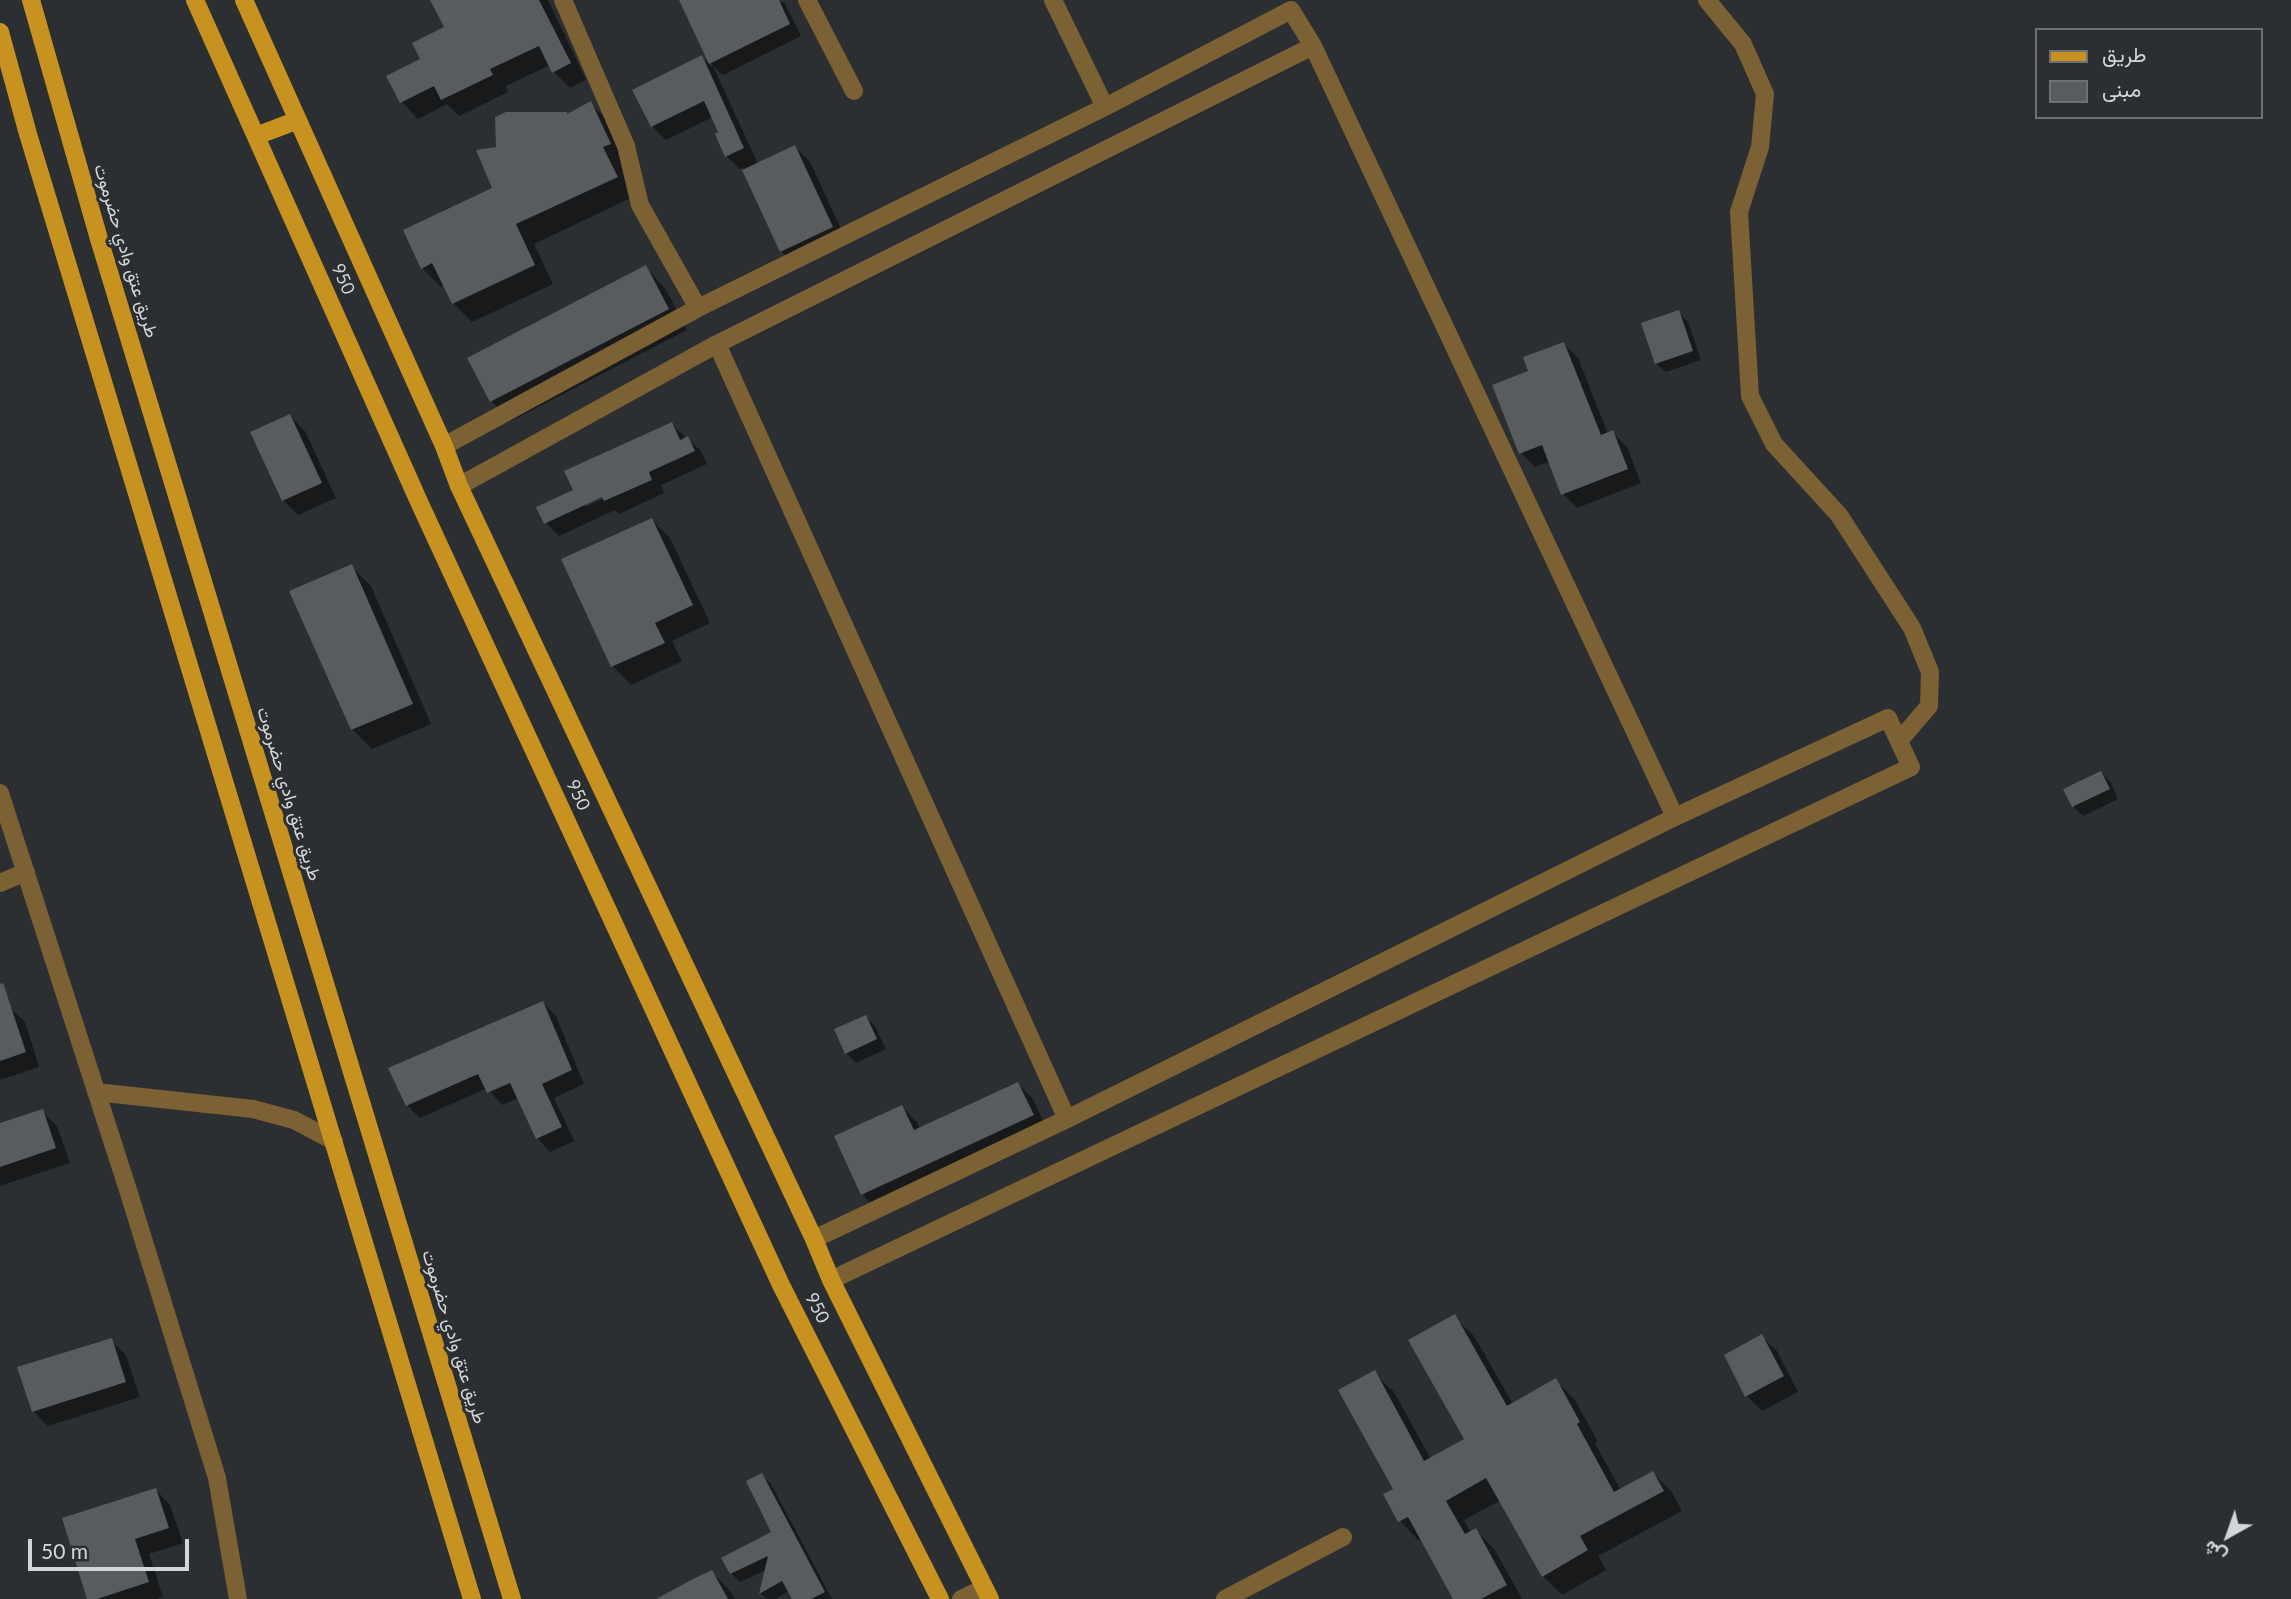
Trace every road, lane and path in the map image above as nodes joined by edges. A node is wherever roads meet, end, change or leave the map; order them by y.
1 (31, 0) edge
2 (195, 0) edge
3 (244, 0) edge
4 (563, 0) edge
5 (807, 0) edge
6 (1053, 0) edge
7 (1707, 0) edge
8 (0, 32) edge
9 (1313, 46) junction
10 (854, 91) dead end
11 (1105, 107) junction
12 (298, 120) junction
13 (256, 136) junction
14 (698, 308) junction
15 (716, 344) junction
16 (444, 446) junction
17 (459, 486) junction
18 (1899, 741) junction
19 (0, 793) edge
20 (1675, 817) junction
21 (26, 872) junction
22 (0, 883) edge
23 (96, 1092) junction
24 (1067, 1119) junction
25 (334, 1141) junction
26 (814, 1239) junction
27 (831, 1280) junction
28 (1343, 1537) dead end
29 (987, 1593) edge
30 (239, 1599) edge
31 (472, 1599) edge
32 (512, 1599) edge
33 (940, 1599) edge
34 (961, 1599) edge
35 (1225, 1599) edge

1 - 32 main road, طريق عتق وادي حضرموت
2 - 13 main road, 950 / 950
3 - 12 main road, 950
4 - 14 street
5 - 10 street
6 - 11 street
7 - 18 street
8 - 25 main road
9 - 11 street
9 - 15 street
9 - 20 street
11 - 14 street
12 - 13 main road
12 - 16 main road, 950
13 - 33 main road, 950 / 950
14 - 16 street
15 - 17 street
15 - 24 street
16 - 17 main road, 950
17 - 26 main road, 950
18 - 20 street
18 - 27 street
19 - 21 street
20 - 24 street
21 - 22 street
21 - 23 street
23 - 25 street
23 - 30 street
24 - 26 street
25 - 31 main road
26 - 27 main road, 950
27 - 29 main road, 950
28 - 35 street
29 - 34 street

